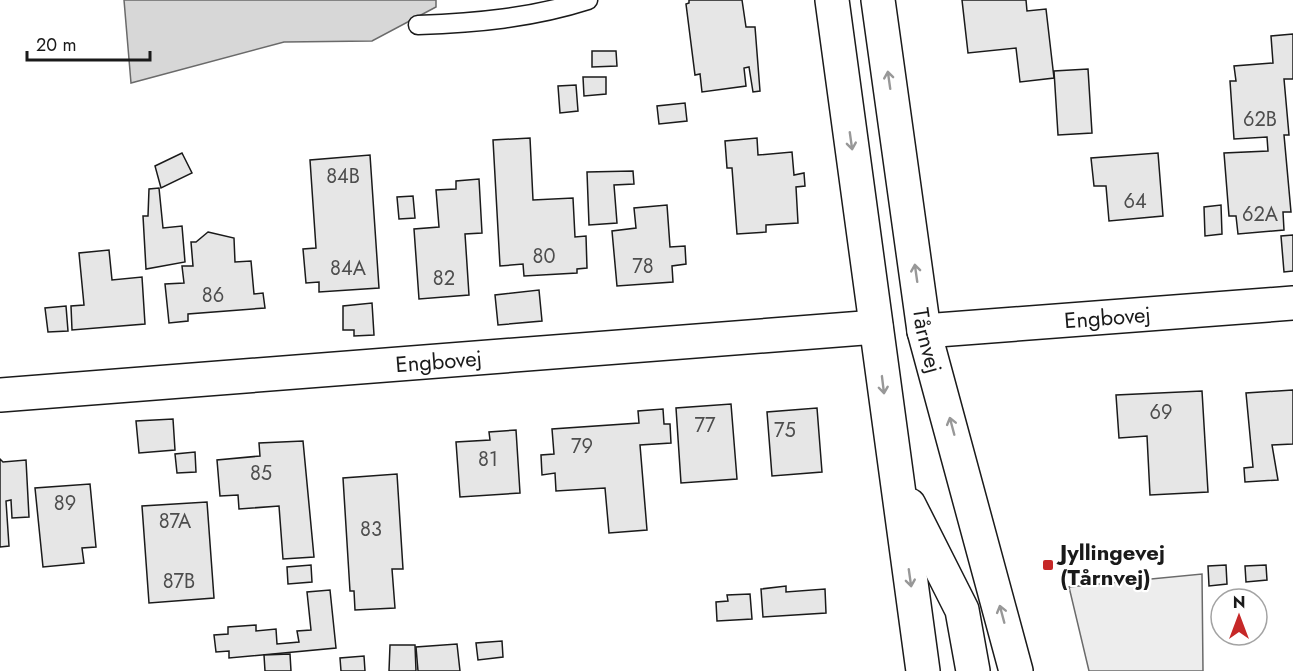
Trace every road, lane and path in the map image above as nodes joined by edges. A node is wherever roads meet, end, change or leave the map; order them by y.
1 (588, 0) edge
2 (832, 0) edge
3 (878, 0) edge
4 (418, 25) dead end
5 (1293, 303) edge
6 (876, 327) junction
7 (924, 331) junction
8 (0, 395) edge
9 (897, 482) junction
10 (923, 671) edge
11 (973, 671) edge
12 (1016, 671) edge

1 - 4 lane
2 -> 6 street
7 -> 3 street, Tårnvej
5 - 7 street, Engbovej
6 - 8 street, Engbovej
6 -> 9 street
12 -> 7 street, Tårnvej
9 -> 10 street
9 - 11 street

